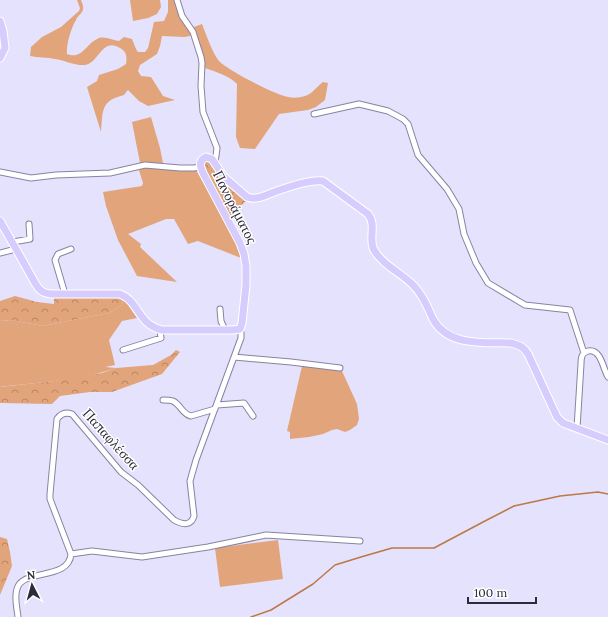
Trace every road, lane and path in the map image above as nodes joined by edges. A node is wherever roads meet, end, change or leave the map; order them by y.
1 (177, 0) edge
2 (0, 21) edge
3 (0, 58) edge
4 (314, 114) dead end
5 (214, 163) junction
6 (200, 167) junction
7 (0, 172) edge
8 (0, 221) edge
9 (29, 224) dead end
10 (15, 245) junction
11 (71, 249) dead end
12 (0, 253) edge
13 (65, 294) junction
14 (220, 309) dead end
15 (240, 329) junction
16 (160, 330) junction
17 (225, 330) junction
18 (123, 350) dead end
19 (584, 353) junction
20 (234, 357) junction
21 (340, 368) dead end
22 (608, 377) edge
23 (163, 400) dead end
24 (216, 407) junction
25 (253, 416) dead end
26 (577, 428) junction
27 (608, 440) edge
28 (360, 541) dead end
29 (71, 554) junction
30 (18, 617) edge

1 - 5 street
2 - 3 main road
4 - 19 street
5 - 6 main road, Πανοράματος
5 - 26 main road, Πανοράματος
6 - 7 street
6 - 15 main road, Πανοράματος
8 - 10 main road
9 - 10 street
10 - 12 street
10 - 13 main road
11 - 13 street
13 - 16 main road
14 - 17 street
15 - 17 main road
15 - 20 street, Παπαφλέσσα
16 - 17 main road
16 - 18 street
19 - 22 street
19 - 26 street
20 - 21 street
20 - 24 street, Παπαφλέσσα
23 - 24 street
24 - 25 street
24 - 29 street, Παπαφλέσσα
26 - 27 main road
28 - 29 street
29 - 30 street

